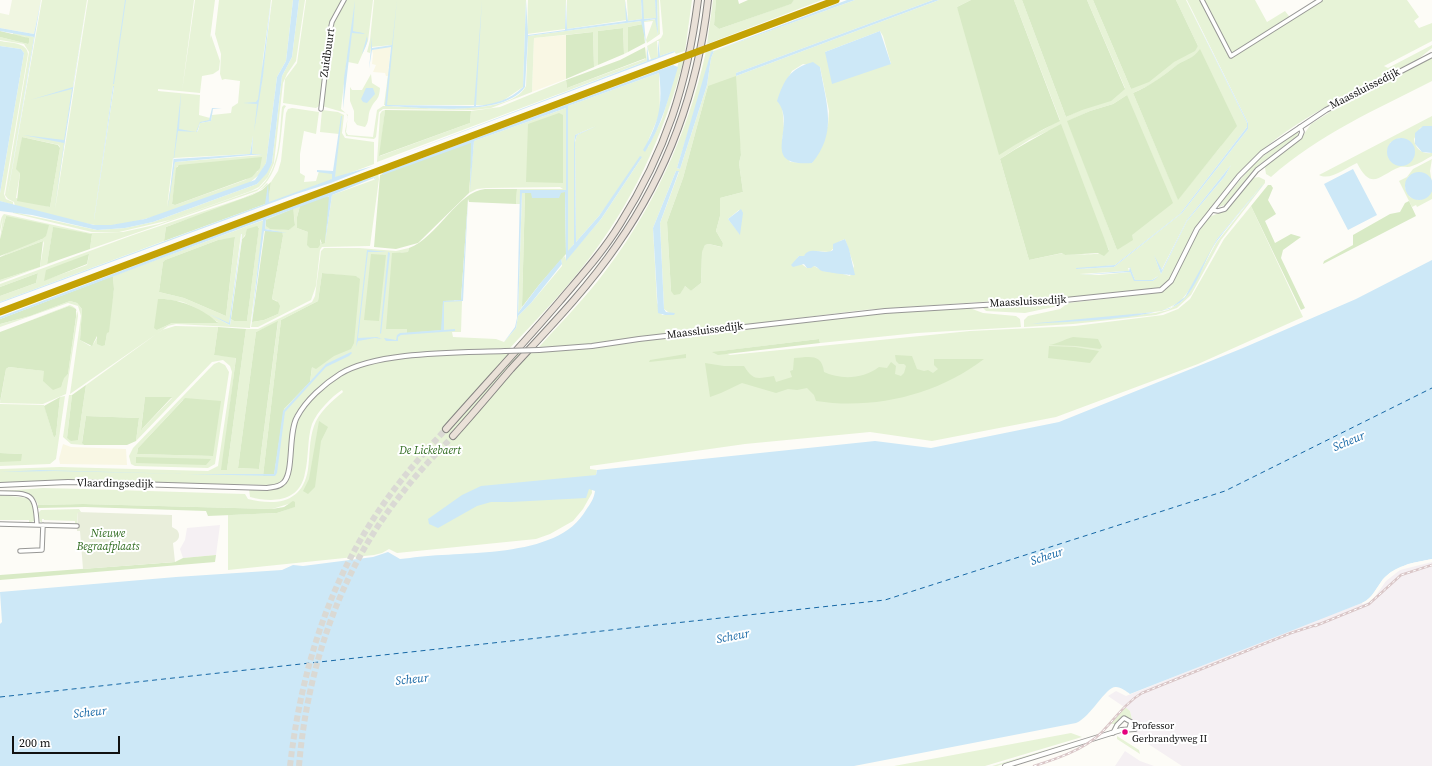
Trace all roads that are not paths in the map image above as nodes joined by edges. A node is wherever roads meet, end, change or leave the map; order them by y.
1 (344, 0) edge
2 (698, 0) edge
3 (708, 0) edge
4 (1202, 0) edge
5 (1320, 0) edge
6 (1432, 55) edge
7 (321, 109) dead end
8 (1300, 127) junction
9 (1212, 210) junction
10 (446, 429) tunnel mouth
11 (453, 436) tunnel mouth
12 (0, 485) edge
13 (230, 486) joint
14 (0, 493) edge
15 (0, 524) edge
16 (37, 525) junction
17 (43, 525) junction
18 (77, 526) dead end
19 (20, 551) dead end
20 (1129, 729) junction
21 (1135, 729) dead end
22 (1112, 733) junction
23 (1005, 766) edge

1 - 7 street, Zuidbuurt
2 - 10 highway
3 - 11 highway
4 - 5 street
6 - 8 street, Maassluissedijk
8 - 9 street, Maassluissedijk
8 - 9 street
9 - 13 street, Maassluissedijk, bridge
12 - 13 street, Vlaardingsedijk
14 - 16 street
15 - 16 street
16 - 17 street
17 - 18 street
17 - 19 street
20 - 21 street
20 - 22 street
20 - 22 street
22 - 23 street

